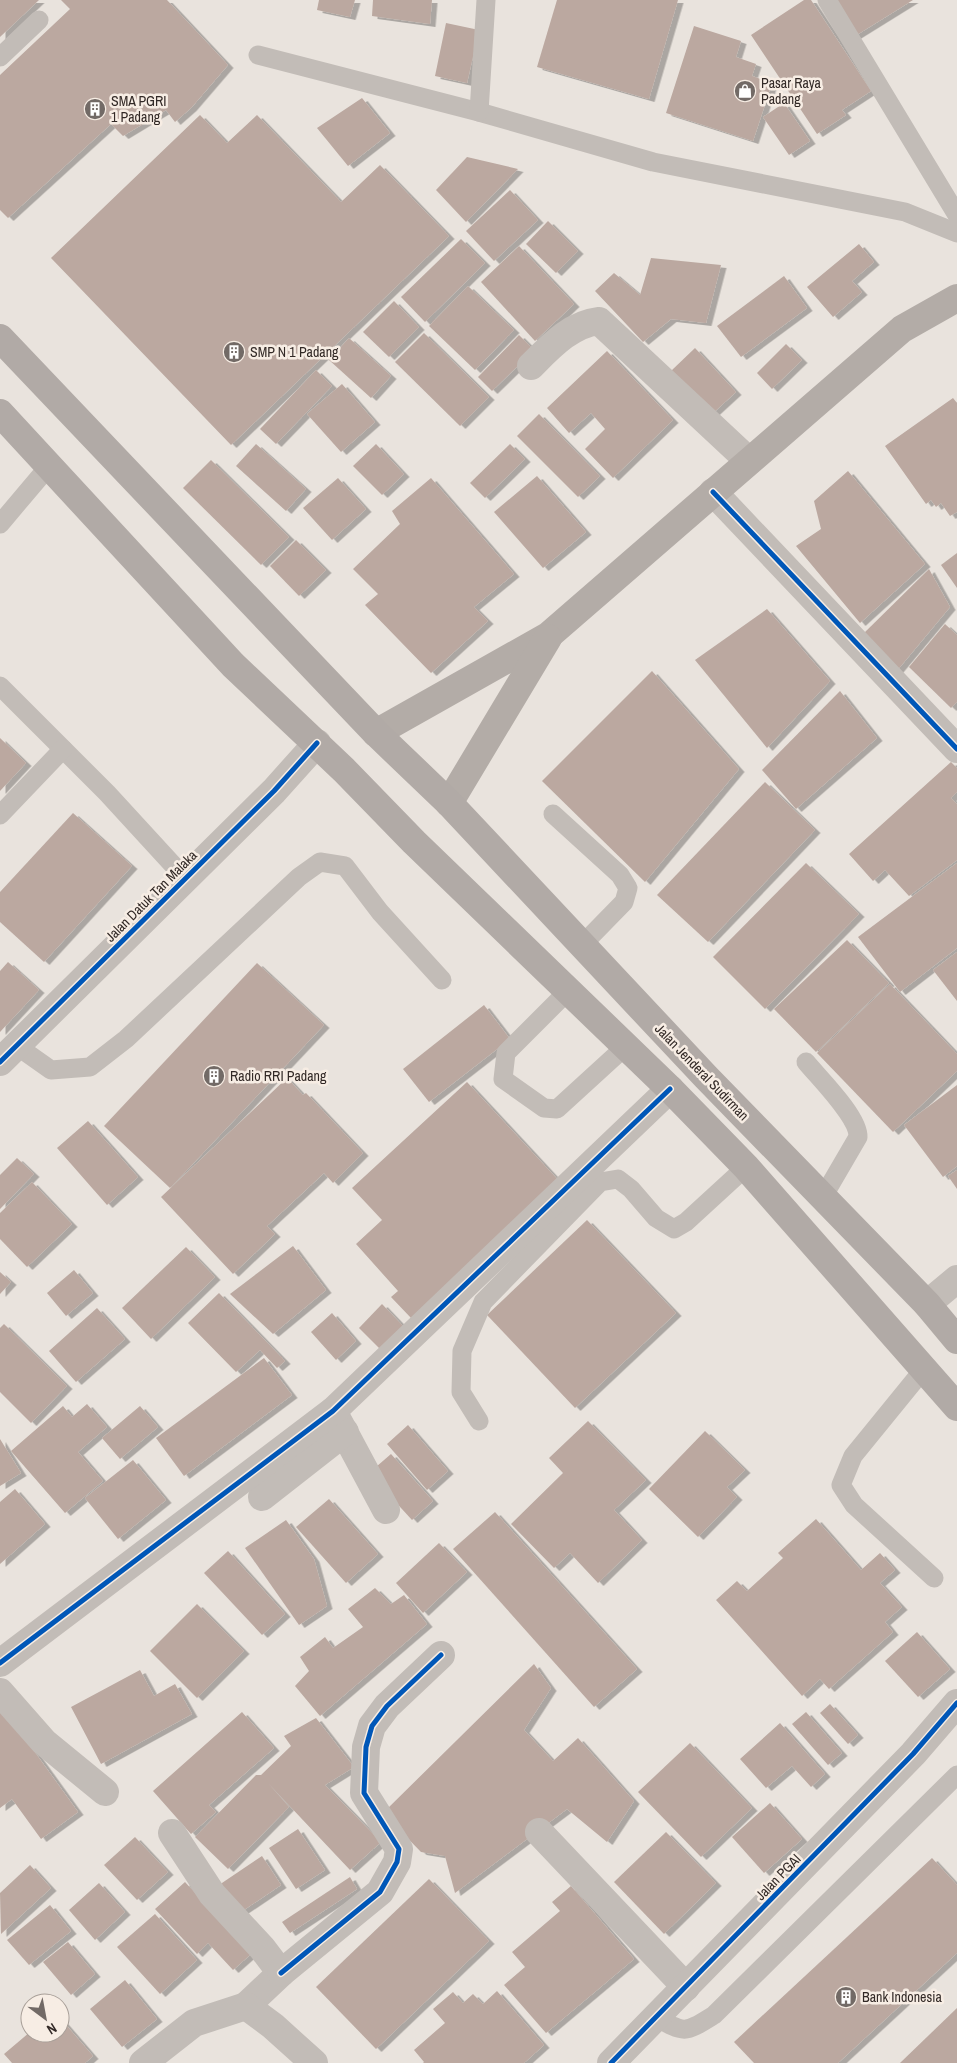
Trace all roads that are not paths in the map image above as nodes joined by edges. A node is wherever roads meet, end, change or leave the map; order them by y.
1 (486, 0) edge
2 (827, 0) edge
3 (39, 20) dead end
4 (258, 56) dead end
5 (0, 57) edge
6 (479, 112) junction
7 (957, 215) edge
8 (957, 233) edge
9 (957, 298) edge
10 (0, 338) edge
11 (531, 366) dead end
12 (0, 413) edge
13 (749, 461) junction
14 (50, 466) junction
15 (714, 492) junction
16 (0, 524) edge
17 (548, 636) junction
18 (0, 686) edge
19 (376, 733) junction
20 (317, 743) junction
21 (63, 749) junction
22 (957, 749) edge
23 (449, 803) junction
24 (553, 814) dead end
25 (0, 815) edge
26 (185, 878) junction
27 (581, 946) junction
28 (442, 980) dead end
29 (568, 991) junction
30 (626, 1046) junction
31 (9, 1054) edge
32 (806, 1062) dead end
33 (670, 1089) junction
34 (746, 1167) junction
35 (823, 1197) junction
36 (957, 1279) edge
37 (926, 1304) junction
38 (957, 1340) edge
39 (923, 1370) junction
40 (957, 1407) edge
41 (479, 1421) dead end
42 (339, 1422) junction
43 (262, 1497) dead end
44 (386, 1510) dead end
45 (934, 1578) dead end
46 (441, 1655) dead end
47 (0, 1663) edge
48 (0, 1692) edge
49 (957, 1704) edge
50 (957, 1775) edge
51 (105, 1792) dead end
52 (539, 1832) dead end
53 (172, 1833) dead end
54 (281, 1973) junction
55 (686, 1987) junction
56 (246, 2006) junction
57 (656, 2017) junction
58 (619, 2061) edge
59 (143, 2063) edge
60 (314, 2063) edge

1 - 6 lane
2 - 7 lane
3 - 5 lane
4 - 6 lane
6 - 8 lane
9 - 13 main road
10 - 19 main road, Jalan Jenderal Sudirman
11 - 13 street
12 - 14 main road
13 - 15 main road
14 - 16 lane
14 - 20 main road
15 - 17 main road
15 - 22 street
17 - 19 main road
17 - 23 main road
18 - 21 lane
19 - 23 main road, Jalan Jenderal Sudirman
20 - 26 street, Jalan Datuk Tan Malaka
20 - 29 main road
21 - 25 lane
21 - 26 lane
23 - 27 main road, Jalan Jenderal Sudirman
24 - 27 lane
26 - 31 street, Jalan Datuk Tan Malaka
27 - 35 main road, Jalan Jenderal Sudirman
28 - 31 lane
29 - 30 main road
29 - 30 lane
30 - 33 main road
32 - 35 lane
33 - 34 main road
33 - 42 street
34 - 39 main road
34 - 41 lane
35 - 37 main road, Jalan Jenderal Sudirman
36 - 37 street
37 - 38 main road, Jalan Jenderal Sudirman
39 - 40 main road
39 - 45 lane
42 - 43 street
42 - 44 street
42 - 47 street
46 - 54 street
48 - 51 street
49 - 55 street, Jalan PGAI
50 - 57 lane
52 - 55 street
53 - 54 street
54 - 56 street
55 - 57 street, Jalan PGAI
56 - 59 street
56 - 60 street
57 - 58 street, Jalan PGAI

